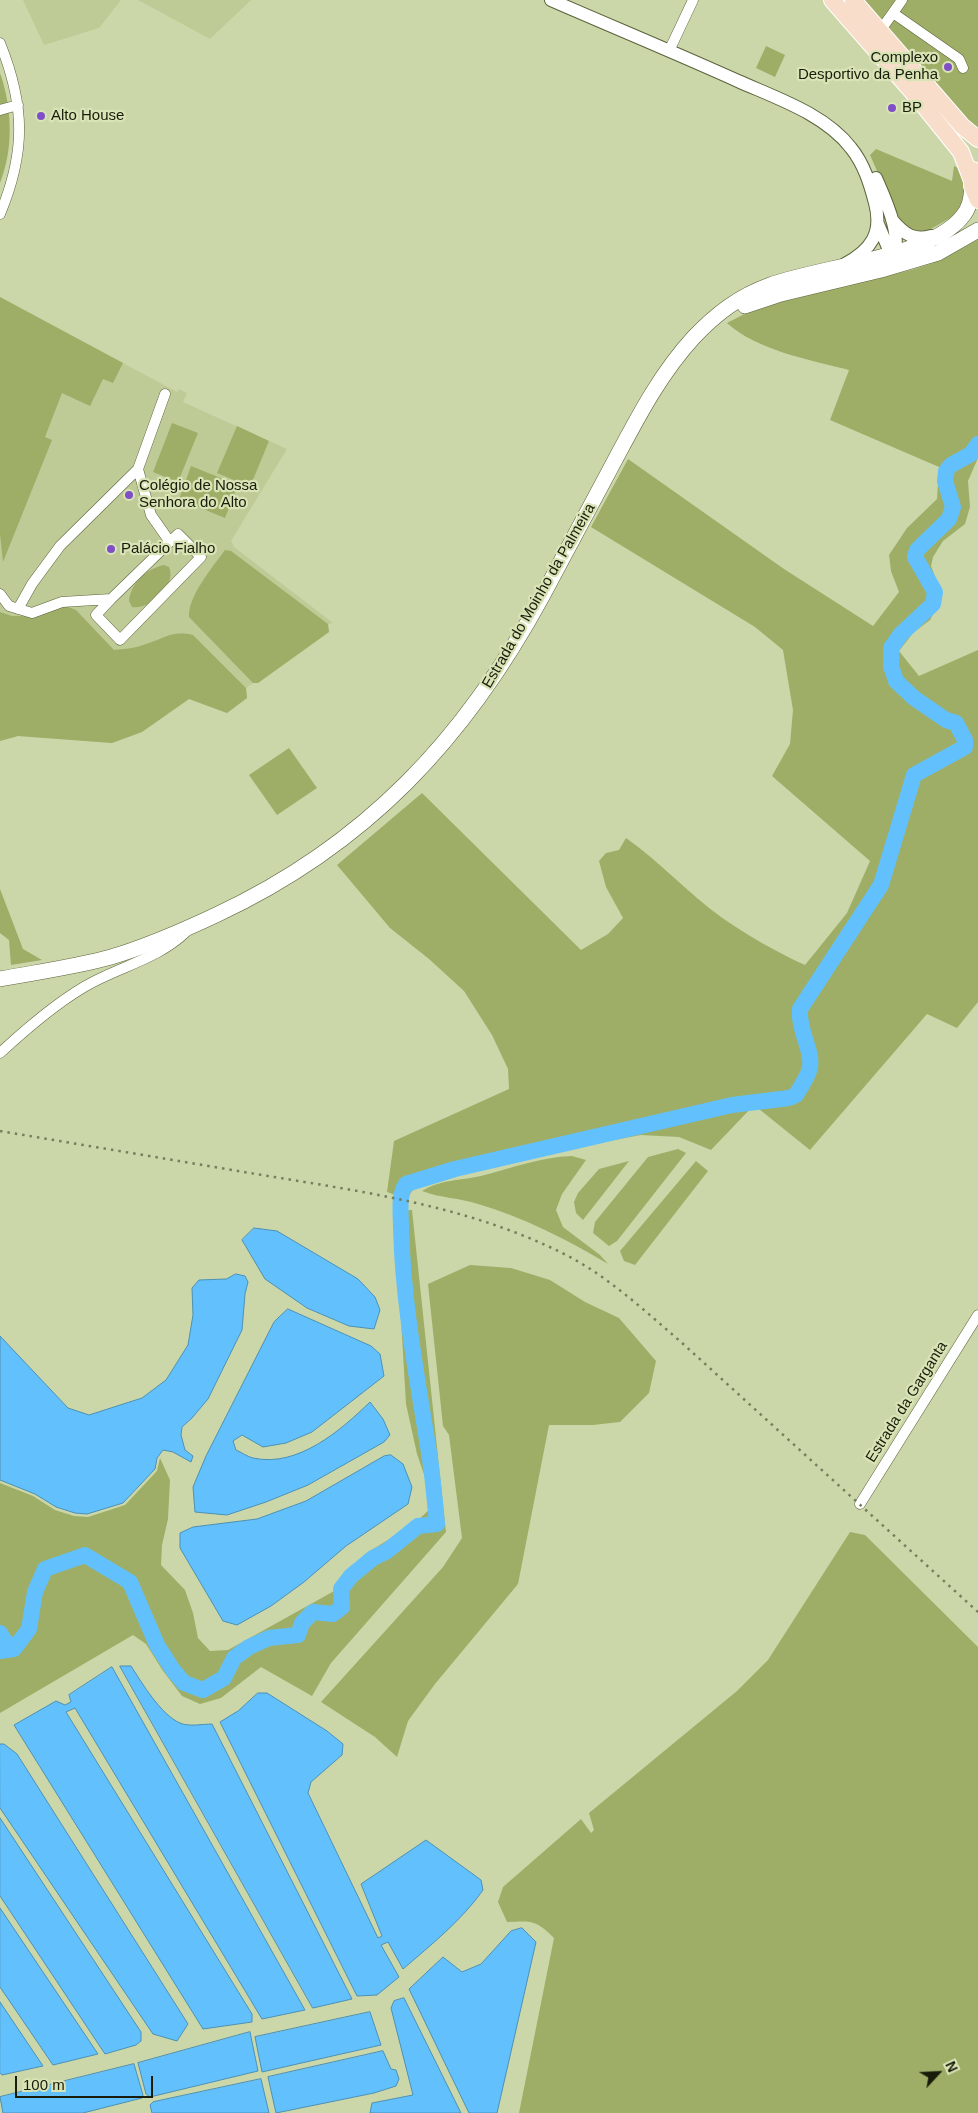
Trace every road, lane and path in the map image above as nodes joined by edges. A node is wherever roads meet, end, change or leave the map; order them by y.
1 (550, 0) edge
2 (693, 0) edge
3 (832, 0) edge
4 (853, 0) edge
5 (902, 0) edge
6 (893, 12) junction
7 (880, 31) junction
8 (0, 43) edge
9 (669, 51) junction
10 (963, 68) dead end
11 (790, 104) junction
12 (18, 105) junction
13 (0, 110) edge
14 (978, 139) edge
15 (978, 162) edge
16 (974, 189) edge
17 (0, 214) edge
18 (892, 219) junction
19 (878, 224) junction
20 (978, 230) edge
21 (941, 233) junction
22 (894, 254) junction
23 (920, 259) junction
24 (838, 267) junction
25 (881, 270) junction
26 (692, 339) junction
27 (165, 394) dead end
28 (138, 468) junction
29 (170, 542) junction
30 (0, 594) edge
31 (112, 599) junction
32 (18, 609) junction
33 (193, 926) junction
34 (0, 979) edge
35 (0, 1053) edge
36 (978, 1315) edge
37 (860, 1504) dead end

1 - 9 street
2 - 9 street
3 - 16 main road
4 - 7 main road
5 - 6 street
6 - 7 street
6 - 10 street
7 - 14 main road
8 - 12 street
9 - 11 street
11 - 18 street
11 - 19 street
12 - 13 street
12 - 17 street
15 - 16 main road
16 - 21 main road, Estrada do Moinho da Palmeira
18 - 21 street
18 - 22 street
19 - 22 street
19 - 24 street
20 - 23 main road, Estrada do Moinho da Palmeira
21 - 22 main road, Estrada do Moinho da Palmeira
22 - 23 street
22 - 24 main road, Estrada do Moinho da Palmeira
22 - 25 street
23 - 25 main road, Estrada do Moinho da Palmeira
24 - 26 main road, Estrada do Moinho da Palmeira
25 - 26 main road, Estrada do Moinho da Palmeira
26 - 33 main road, Estrada do Moinho da Palmeira
27 - 28 street
28 - 29 street
28 - 32 street
29 - 31 street
29 - 31 street
30 - 32 street
31 - 32 street
33 - 34 main road, Estrada do Moinho da Palmeira
33 - 35 street
36 - 37 street, Estrada da Garganta

